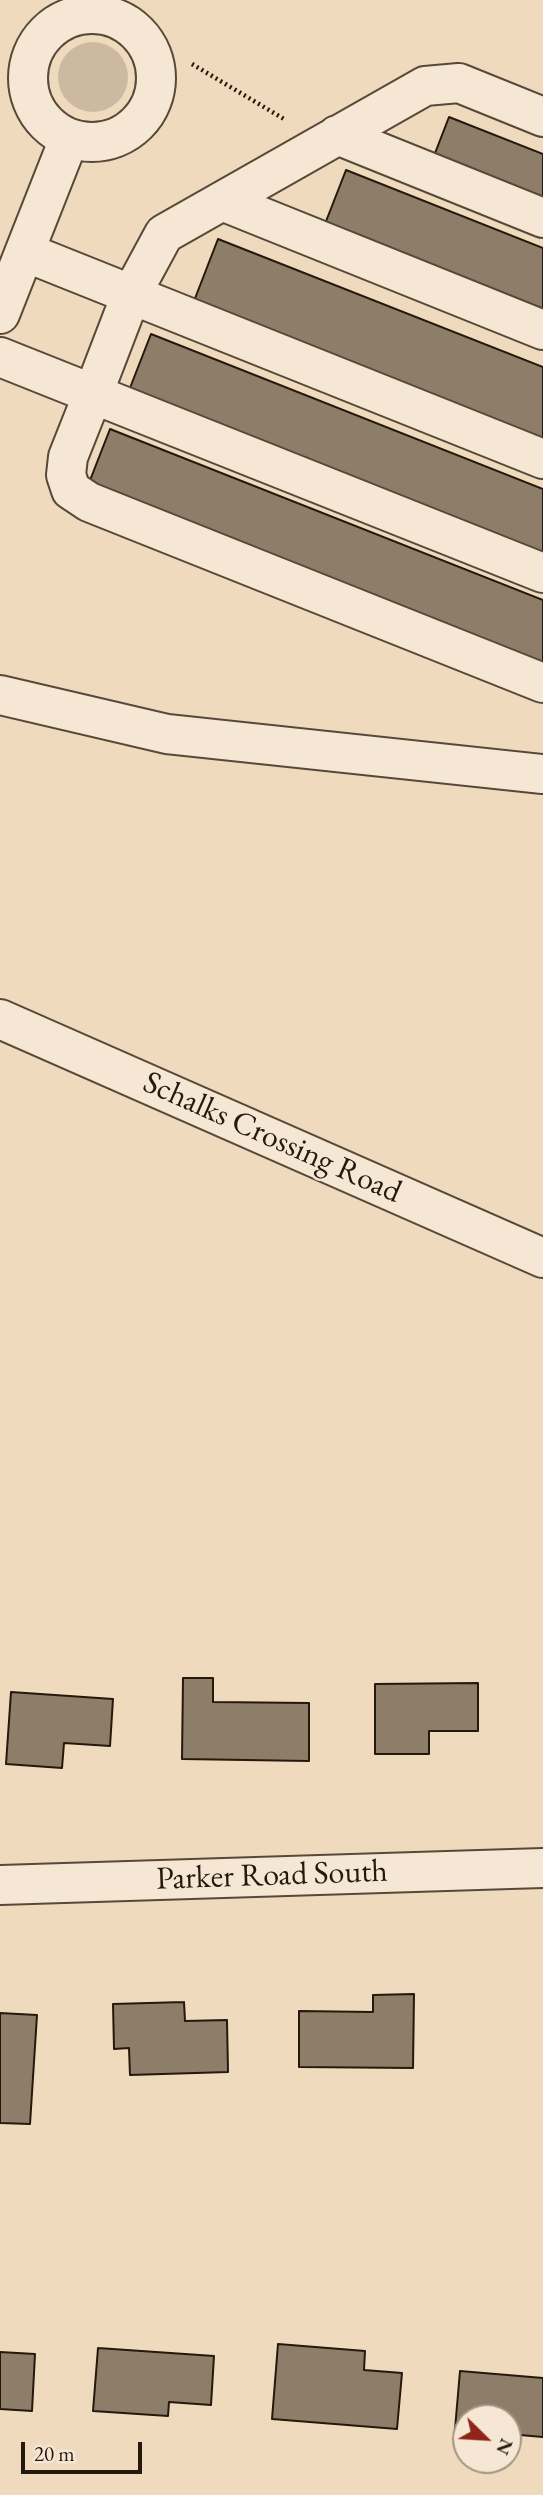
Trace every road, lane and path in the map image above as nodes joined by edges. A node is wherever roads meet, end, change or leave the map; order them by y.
1 (192, 64) dead end
2 (543, 117) edge
3 (285, 120) dead end
4 (337, 135) junction
5 (69, 139) dead end
6 (222, 201) junction
7 (543, 218) edge
8 (24, 252) junction
9 (131, 295) junction
10 (0, 314) edge
11 (543, 331) edge
12 (0, 357) edge
13 (93, 394) junction
14 (543, 460) edge
15 (543, 573) edge
16 (543, 683) edge
17 (0, 695) edge
18 (543, 774) edge
19 (0, 1018) edge
20 (543, 1258) edge
21 (543, 1868) edge
22 (0, 1885) edge

1 - 3 path
2 - 4 street
4 - 6 street
4 - 7 street
5 - 8 street
6 - 9 street
6 - 11 street
8 - 9 street
8 - 10 street
9 - 13 street
9 - 14 street
12 - 13 street
13 - 15 street
13 - 16 street
17 - 18 street
19 - 20 street, Schalks Crossing Road
21 - 22 street, Parker Road South

